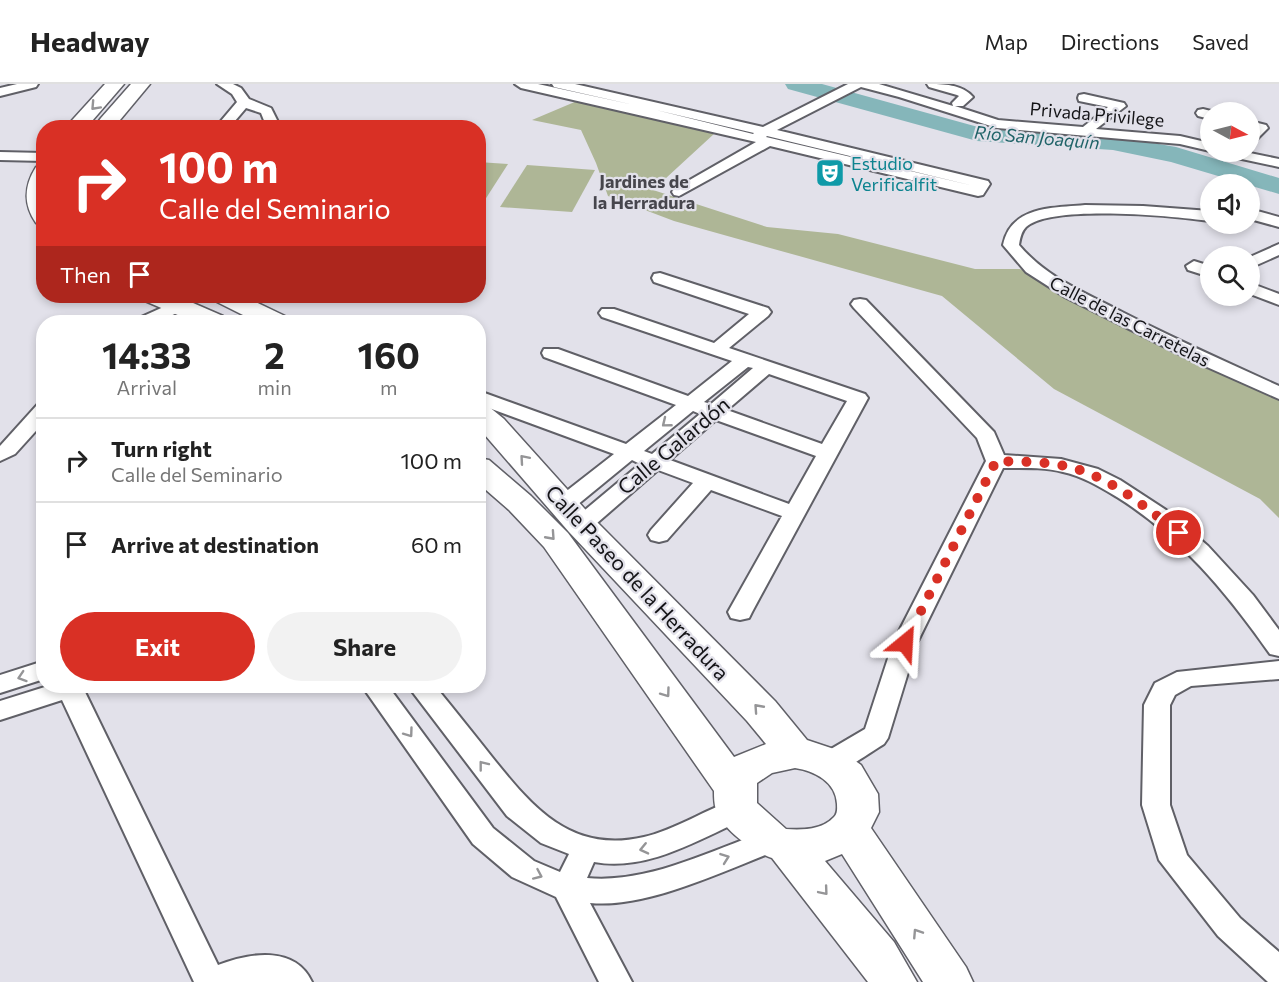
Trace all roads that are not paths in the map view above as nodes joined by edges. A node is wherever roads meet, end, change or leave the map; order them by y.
1 (32, 84) edge
2 (115, 84) edge
3 (141, 84) edge
4 (223, 84) edge
5 (521, 84) edge
6 (558, 84) edge
7 (858, 84) edge
8 (864, 84) edge
9 (887, 84) edge
10 (933, 84) edge
11 (0, 92) edge
12 (1084, 98) dead end
13 (244, 102) junction
14 (957, 103) junction
15 (987, 116) junction
16 (82, 120) edge
17 (110, 120) edge
18 (228, 120) edge
19 (270, 120) edge
20 (1089, 127) junction
21 (767, 136) junction
22 (1200, 139) edge
23 (1200, 145) edge
24 (1260, 152) edge
25 (0, 156) edge
26 (1279, 156) edge
27 (36, 157) edge
28 (1260, 159) edge
29 (1279, 163) edge
30 (679, 192) dead end
31 (1200, 205) edge
32 (1131, 210) junction
33 (1200, 215) edge
34 (1260, 217) edge
35 (1279, 222) edge
36 (1260, 226) edge
37 (1279, 231) edge
38 (1279, 249) edge
39 (1260, 258) edge
40 (1194, 266) dead end
41 (1200, 268) edge
42 (660, 278) dead end
43 (1260, 292) edge
44 (1279, 300) edge
45 (173, 303) edge
46 (238, 303) edge
47 (860, 304) dead end
48 (179, 305) junction
49 (608, 314) dead end
50 (159, 315) edge
51 (200, 315) edge
52 (262, 315) edge
53 (716, 350) junction
54 (551, 353) dead end
55 (745, 360) junction
56 (766, 367) junction
57 (1279, 393) edge
58 (690, 404) junction
59 (712, 412) junction
60 (486, 416) edge
61 (36, 418) edge
62 (486, 419) edge
63 (630, 452) junction
64 (827, 453) junction
65 (0, 455) edge
66 (654, 461) junction
67 (996, 461) junction
68 (486, 474) edge
69 (707, 481) junction
70 (794, 513) junction
71 (572, 515) junction
72 (659, 535) dead end
73 (740, 612) dead end
74 (1279, 648) edge
75 (1279, 670) edge
76 (36, 673) edge
77 (0, 684) edge
78 (52, 693) edge
79 (75, 693) edge
80 (380, 693) edge
81 (427, 693) edge
82 (0, 711) edge
83 (812, 758) junction
84 (736, 799) junction
85 (849, 829) junction
86 (779, 844) junction
87 (586, 849) junction
88 (567, 888) junction
89 (1279, 972) edge
90 (211, 982) edge
91 (296, 982) edge
92 (616, 982) edge
93 (893, 982) edge
94 (949, 982) edge

1 - 11 street
2 -> 16 main road
3 - 17 main road
4 - 13 street
5 - 21 street
6 - 21 street
7 - 21 street
8 - 15 street, Privada Privilege
9 - 14 street, Privada Privilege
10 - 14 street
12 - 20 street
13 - 18 street
13 - 19 street
14 - 15 street, Privada Privilege
15 - 20 street, Privada Privilege
15 - 23 street, Privada Privilege
20 - 22 street, Privada Privilege
21 - 21 street
21 - 30 street
24 - 26 street
25 - 27 street
28 - 29 street
31 - 32 street
32 - 33 street, Calle de las Carretelas
32 - 57 street, Calle de las Carretelas
34 - 35 street
36 - 37 street
38 - 39 street
40 - 41 street
42 - 53 street
43 - 44 street
45 - 48 main road
46 - 52 main road
47 - 67 street
48 - 50 street
48 - 51 main road
49 - 53 street
53 - 55 street
54 - 58 street
55 - 56 street
55 - 58 street, Calle Galardón
56 - 59 street, Calle Galardón
56 - 64 street
58 - 59 street
58 -> 63 street, Calle Galardón
59 - 64 street
59 - 66 street, Calle Galardón
60 - 63 street
61 - 65 street
71 -> 62 main road, Calle Paseo de la Herradura
63 - 66 street
63 - 71 street, Calle Galardón
64 - 70 street
66 - 69 street
66 - 71 street, Calle Galardón
67 - 74 street
67 - 83 street
68 -> 84 main road, Calle Paseo de la Herradura
69 - 70 street
69 - 72 street
70 - 73 street
83 -> 71 main road, Calle Paseo de la Herradura
75 - 89 street
76 -> 77 street
78 - 82 street
79 - 90 street
80 -> 88 street
87 -> 81 street
83 - 84 main road
83 - 85 main road
84 - 86 main road
84 -> 87 street
85 - 86 main road
94 -> 85 main road
88 -> 86 street
86 -> 93 main road
87 - 88 street
88 - 92 street
90 - 91 street

